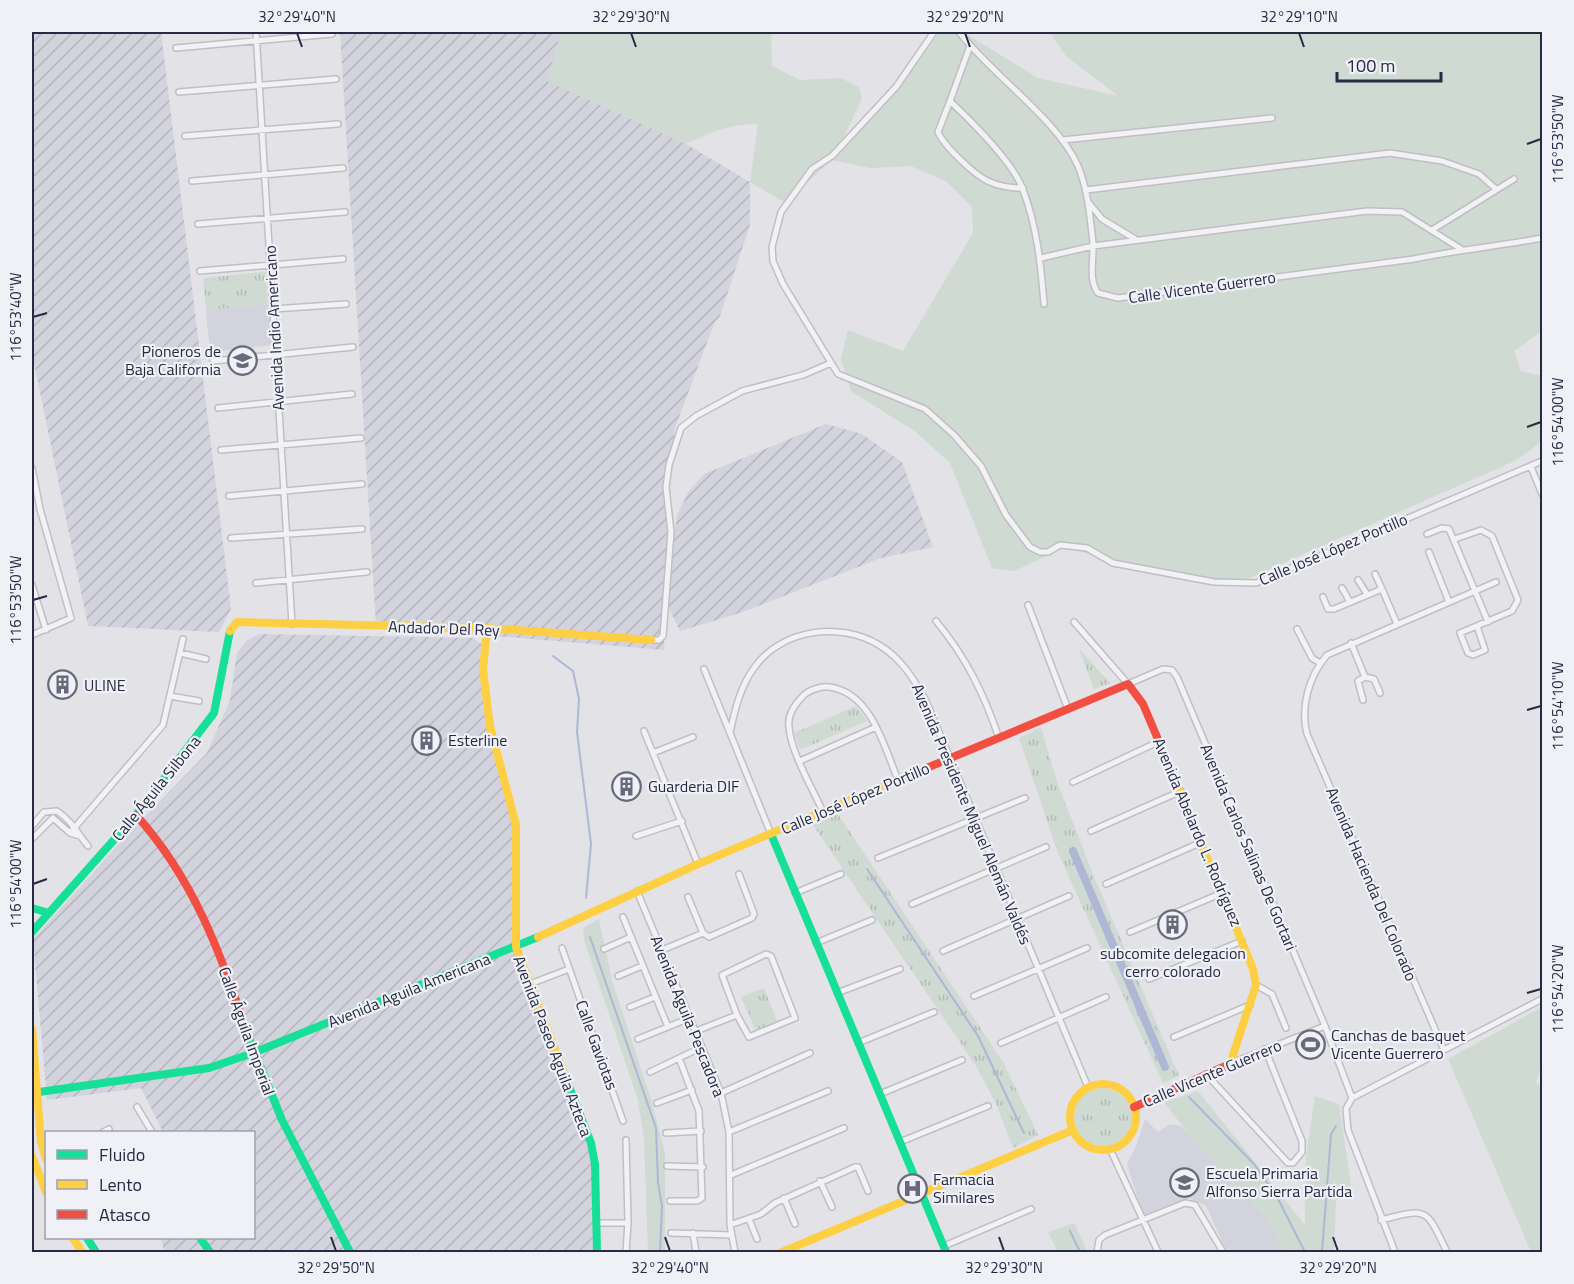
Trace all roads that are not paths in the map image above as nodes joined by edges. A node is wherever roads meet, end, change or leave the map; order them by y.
1 (256, 32) edge
2 (934, 32) edge
3 (959, 32) edge
4 (332, 34) dead end
5 (256, 40) junction
6 (970, 46) junction
7 (176, 48) dead end
8 (336, 79) dead end
9 (259, 83) junction
10 (179, 92) dead end
11 (950, 101) junction
12 (1272, 118) dead end
13 (338, 124) dead end
14 (262, 129) junction
15 (186, 136) dead end
16 (1063, 140) junction
17 (343, 168) dead end
18 (264, 173) junction
19 (1514, 178) dead end
20 (192, 181) dead end
21 (1023, 188) junction
22 (1496, 189) junction
23 (1086, 190) junction
24 (1087, 201) junction
25 (345, 212) dead end
26 (267, 218) junction
27 (198, 224) dead end
28 (1432, 230) junction
29 (1542, 238) edge
30 (1140, 240) junction
31 (1093, 246) junction
32 (1461, 249) junction
33 (1041, 258) junction
34 (343, 259) dead end
35 (270, 265) junction
36 (200, 271) dead end
37 (346, 304) dead end
38 (1044, 304) dead end
39 (273, 309) junction
40 (353, 347) dead end
41 (275, 354) junction
42 (213, 360) dead end
43 (831, 363) junction
44 (352, 394) dead end
45 (278, 402) junction
46 (218, 408) dead end
47 (361, 438) dead end
48 (281, 445) junction
49 (221, 450) dead end
50 (1542, 461) edge
51 (1531, 466) junction
52 (32, 468) edge
53 (362, 484) dead end
54 (284, 491) junction
55 (1542, 494) edge
56 (229, 496) dead end
57 (362, 529) dead end
58 (286, 534) junction
59 (1427, 534) dead end
60 (231, 538) dead end
61 (1455, 538) junction
62 (1429, 552) dead end
63 (367, 572) dead end
64 (1375, 574) dead end
65 (289, 579) junction
66 (1358, 580) dead end
67 (1496, 582) dead end
68 (256, 583) dead end
69 (32, 585) edge
70 (1342, 588) dead end
71 (1382, 589) junction
72 (1475, 591) junction
73 (1367, 594) junction
74 (1323, 597) dead end
75 (1350, 602) junction
76 (1449, 602) junction
77 (1028, 605) dead end
78 (936, 621) dead end
79 (237, 622) joint
80 (1074, 622) dead end
81 (1488, 622) junction
82 (292, 624) junction
83 (1397, 624) junction
84 (1477, 626) junction
85 (487, 628) junction
86 (1297, 629) dead end
87 (46, 630) junction
88 (32, 635) edge
89 (183, 639) dead end
90 (651, 640) joint
91 (1352, 643) junction
92 (180, 653) junction
93 (206, 659) dead end
94 (1320, 663) junction
95 (704, 669) dead end
96 (1172, 670) joint
97 (1365, 677) junction
98 (1128, 684) junction
99 (1380, 693) dead end
100 (170, 696) junction
101 (1363, 700) dead end
102 (199, 701) dead end
103 (1068, 709) junction
104 (876, 727) junction
105 (644, 731) dead end
106 (730, 732) junction
107 (693, 736) dead end
108 (999, 738) junction
109 (1160, 741) junction
110 (653, 753) junction
111 (950, 759) junction
112 (800, 761) junction
113 (898, 780) junction
114 (1073, 782) dead end
115 (1181, 791) junction
116 (1025, 798) dead end
117 (823, 812) junction
118 (136, 814) junction
119 (975, 818) junction
120 (682, 821) junction
121 (32, 826) edge
122 (76, 826) junction
123 (1091, 831) dead end
124 (70, 833) junction
125 (771, 834) junction
126 (80, 836) junction
127 (636, 836) dead end
128 (32, 839) edge
129 (1202, 842) junction
130 (88, 846) dead end
131 (1046, 847) dead end
132 (878, 858) dead end
133 (698, 864) junction
134 (996, 868) junction
135 (739, 874) dead end
136 (841, 874) dead end
137 (1106, 884) dead end
138 (637, 891) junction
139 (795, 893) junction
140 (1223, 893) junction
141 (1069, 896) dead end
142 (688, 897) dead end
143 (912, 904) dead end
144 (32, 908) edge
145 (49, 913) junction
146 (623, 917) dead end
147 (1017, 918) junction
148 (872, 920) dead end
149 (32, 932) edge
150 (1130, 932) dead end
151 (703, 933) junction
152 (631, 937) junction
153 (1244, 941) junction
154 (816, 943) junction
155 (516, 947) junction
156 (562, 948) dead end
157 (1087, 948) dead end
158 (604, 950) dead end
159 (662, 950) junction
160 (943, 951) dead end
161 (642, 966) junction
162 (1038, 968) junction
163 (569, 969) junction
164 (900, 969) dead end
165 (618, 975) dead end
166 (1149, 980) dead end
167 (528, 984) junction
168 (1256, 985) junction
169 (837, 993) junction
170 (974, 996) dead end
171 (655, 997) junction
172 (1106, 997) dead end
173 (1542, 999) edge
174 (1251, 1005) junction
175 (630, 1007) dead end
176 (934, 1012) dead end
177 (737, 1014) junction
178 (690, 1018) junction
179 (1059, 1018) junction
180 (1324, 1026) junction
181 (668, 1027) junction
182 (1286, 1028) dead end
183 (32, 1029) edge
184 (696, 1031) junction
185 (1174, 1037) dead end
186 (638, 1039) dead end
187 (858, 1043) junction
188 (1001, 1043) dead end
189 (702, 1047) junction
190 (1265, 1049) junction
191 (1444, 1050) junction
192 (253, 1053) junction
193 (810, 1053) dead end
194 (679, 1058) junction
195 (962, 1059) dead end
196 (1232, 1063) junction
197 (650, 1072) dead end
198 (1206, 1074) junction
199 (1089, 1087) junction
200 (692, 1090) junction
201 (828, 1091) dead end
202 (34, 1093) edge
203 (721, 1093) junction
204 (880, 1094) junction
205 (1352, 1098) junction
206 (657, 1103) dead end
207 (988, 1106) dead end
208 (137, 1107) dead end
209 (1134, 1107) junction
210 (623, 1121) dead end
211 (844, 1128) dead end
212 (1073, 1130) junction
213 (151, 1131) edge
214 (701, 1131) junction
215 (729, 1132) junction
216 (666, 1133) dead end
217 (626, 1140) dead end
218 (900, 1142) junction
219 (1110, 1149) junction
220 (32, 1156) edge
221 (45, 1158) edge
222 (45, 1161) edge
223 (35, 1166) junction
224 (667, 1166) dead end
225 (703, 1167) junction
226 (731, 1175) junction
227 (820, 1181) junction
228 (45, 1190) edge
229 (868, 1191) dead end
230 (922, 1194) junction
231 (784, 1198) junction
232 (669, 1201) dead end
233 (832, 1207) dead end
234 (1030, 1209) dead end
235 (748, 1219) junction
236 (1143, 1220) junction
237 (1381, 1220) junction
238 (596, 1223) junction
239 (628, 1223) junction
240 (795, 1224) dead end
241 (730, 1225) junction
242 (671, 1233) dead end
243 (693, 1233) junction
244 (731, 1235) junction
245 (80, 1239) edge
246 (201, 1239) edge
247 (757, 1239) dead end
248 (945, 1249) edge
249 (82, 1252) edge
250 (96, 1252) edge
251 (210, 1252) edge
252 (350, 1252) edge
253 (597, 1252) edge
254 (626, 1252) edge
255 (696, 1252) edge
256 (735, 1252) edge
257 (782, 1252) edge
258 (1097, 1252) edge
259 (1158, 1252) edge
260 (1223, 1252) edge
261 (1395, 1252) edge
262 (1447, 1252) edge

1 - 5 street, Avenida Indio Americano
2 - 43 street, Calle José López Portillo
3 - 6 street, Calle Vicente Guerrero
4 - 5 street
5 - 7 street
5 - 9 street, Avenida Indio Americano
6 - 11 street
6 - 16 street, Calle Vicente Guerrero
8 - 9 street
9 - 10 street
9 - 14 street, Avenida Indio Americano
11 - 21 street
11 - 21 street
12 - 16 street
13 - 14 street
14 - 15 street
14 - 18 street, Avenida Indio Americano
16 - 23 street, Calle Vicente Guerrero
17 - 18 street
18 - 20 street
18 - 26 street, Avenida Indio Americano
19 - 22 street
21 - 33 street
22 - 23 street
22 - 28 street
23 - 24 street, Calle Vicente Guerrero
24 - 30 street
24 - 31 street, Calle Vicente Guerrero
25 - 26 street
26 - 27 street
26 - 35 street, Avenida Indio Americano
28 - 30 street
28 - 32 street
29 - 32 street, Calle Vicente Guerrero
30 - 31 street
31 - 32 street, Calle Vicente Guerrero
31 - 33 street
33 - 38 street
34 - 35 street
35 - 36 street
35 - 39 street, Avenida Indio Americano
37 - 39 street
39 - 41 street, Avenida Indio Americano
40 - 41 street
41 - 42 street
41 - 45 street, Avenida Indio Americano
43 - 51 street, Calle José López Portillo
43 - 90 street
44 - 45 street
45 - 46 street
45 - 48 street, Avenida Indio Americano
47 - 48 street
48 - 49 street
48 - 54 street, Avenida Indio Americano
50 - 51 street
51 - 55 street
52 - 87 street
53 - 54 street
54 - 56 street
54 - 58 street, Avenida Indio Americano
57 - 58 street
58 - 60 street
58 - 65 street, Avenida Indio Americano
59 - 61 street
61 - 72 street
61 - 81 street
62 - 76 street
63 - 65 street
64 - 71 street
65 - 68 street
65 - 82 street, Avenida Indio Americano
66 - 73 street
67 - 72 street
69 - 87 street
70 - 75 street
71 - 73 street
71 - 83 street
72 - 76 street
72 - 81 street
73 - 75 street
74 - 75 street
76 - 83 street
77 - 103 street
78 - 108 street
79 - 82 street, Andador Del Rey
79 - 118 street, Calle Águila Silbona
80 - 98 street
81 - 84 street
82 - 85 street, Andador Del Rey
83 - 91 street
84 - 84 street
85 - 90 street, Andador Del Rey
85 - 155 street, Avenida Paseo Aguila Azteca
86 - 94 street
87 - 88 street
89 - 92 street
91 - 94 street
91 - 97 street
92 - 93 street
92 - 100 street
94 - 191 street, Avenida Hacienda Del Colorado
95 - 106 street
96 - 98 street, Calle José López Portillo
96 - 180 street, Avenida Carlos Salinas De Gortari
97 - 99 street
97 - 101 street
98 - 103 street, Calle José López Portillo
98 - 109 street, Avenida Abelardo L. Rodríguez
100 - 102 street
100 - 122 street
103 - 108 street, Calle José López Portillo
104 - 112 street
104 - 112 street
104 - 113 street
105 - 110 street
106 - 111 street, Avenida Presidente Miguel Alemán Valdés
106 - 125 street
107 - 110 street
108 - 111 street, Calle José López Portillo
109 - 114 street
109 - 115 street, Avenida Abelardo L. Rodríguez
110 - 120 street
111 - 113 street, Calle José López Portillo
111 - 119 street, Avenida Presidente Miguel Alemán Valdés
112 - 117 street
113 - 117 street, Calle José López Portillo
115 - 123 street
115 - 129 street, Avenida Abelardo L. Rodríguez
116 - 119 street
117 - 125 street, Calle José López Portillo
118 - 145 street, Calle Águila Silbona
118 - 192 street, Calle Águila Imperial
119 - 132 street
119 - 134 street, Avenida Presidente Miguel Alemán Valdés
120 - 127 street
120 - 133 street
121 - 122 street
122 - 124 street
122 - 126 street
124 - 126 street
124 - 128 street
125 - 133 street, Avenida Aguila Americana
125 - 139 street
126 - 130 street
129 - 137 street
129 - 140 street, Avenida Abelardo L. Rodríguez
131 - 134 street
133 - 138 street, Avenida Aguila Americana
134 - 143 street
134 - 147 street, Avenida Presidente Miguel Alemán Valdés
135 - 151 street
136 - 139 street
138 - 155 street, Avenida Aguila Americana
138 - 159 street, Avenida Aguila Pescadora
139 - 154 street
140 - 150 street
140 - 153 street, Avenida Abelardo L. Rodríguez
141 - 147 street
142 - 151 street
144 - 145 street
145 - 149 street, Calle Águila Silbona
146 - 152 street
147 - 160 street
147 - 162 street, Avenida Presidente Miguel Alemán Valdés
148 - 154 street
151 - 159 street
152 - 158 street
152 - 161 street
153 - 166 street
153 - 168 street, Avenida Abelardo L. Rodríguez
154 - 169 street
155 - 167 street, Avenida Paseo Aguila Azteca
155 - 192 street, Avenida Aguila Americana
156 - 163 street, Calle Gaviotas
157 - 162 street
159 - 178 street, Avenida Aguila Pescadora
161 - 165 street
161 - 171 street
162 - 170 street
162 - 179 street, Avenida Presidente Miguel Alemán Valdés
163 - 167 street
163 - 210 street, Calle Gaviotas
164 - 169 street
167 - 238 street, Avenida Paseo Aguila Azteca
168 - 174 street, Avenida Abelardo L. Rodríguez
168 - 182 street
169 - 187 street
171 - 175 street
171 - 181 street
172 - 179 street
173 - 191 street
174 - 185 street
174 - 196 street, Avenida Abelardo L. Rodríguez
176 - 187 street
177 - 177 street
177 - 184 street
178 - 181 street
178 - 184 street, Avenida Aguila Pescadora
179 - 188 street
179 - 199 street, Avenida Presidente Miguel Alemán Valdés
180 - 190 street, Calle Vicente Guerrero
180 - 205 street, Avenida Carlos Salinas De Gortari
181 - 186 street
183 - 202 street
184 - 189 street, Avenida Aguila Pescadora
187 - 204 street
189 - 194 street
189 - 203 street, Avenida Aguila Pescadora
190 - 196 street, Calle Vicente Guerrero
190 - 198 street
191 - 205 street
192 - 202 street, Avenida Aguila Americana
192 - 252 street, Calle Águila Imperial
193 - 203 street
194 - 197 street
194 - 200 street
195 - 204 street
196 - 198 street, Calle Vicente Guerrero
198 - 209 street, Calle Vicente Guerrero
199 - 209 street
199 - 212 street
200 - 206 street
200 - 214 street
201 - 215 street
202 - 221 street
203 - 215 street, Avenida Aguila Pescadora
204 - 218 street
205 - 237 street
207 - 218 street
208 - 213 street
209 - 219 street
211 - 226 street
212 - 219 street
212 - 230 street
214 - 216 street
214 - 225 street
215 - 226 street, Avenida Aguila Pescadora
217 - 239 street
218 - 230 street
219 - 236 street
220 - 223 street
222 - 223 street
223 - 228 street
224 - 225 street
225 - 232 street
226 - 241 street, Avenida Aguila Pescadora
227 - 229 street
227 - 231 street
227 - 233 street
230 - 248 street
230 - 257 street
231 - 235 street
231 - 240 street
234 - 248 street
235 - 241 street
235 - 247 street
236 - 258 street
236 - 259 street
236 - 260 street
237 - 261 street
237 - 262 street
238 - 239 street
238 - 253 street, Avenida Paseo Aguila Azteca
239 - 254 street
241 - 244 street, Avenida Aguila Pescadora
242 - 243 street
243 - 244 street
243 - 255 street
244 - 256 street, Avenida Aguila Pescadora
245 - 249 street
245 - 250 street
246 - 251 street

